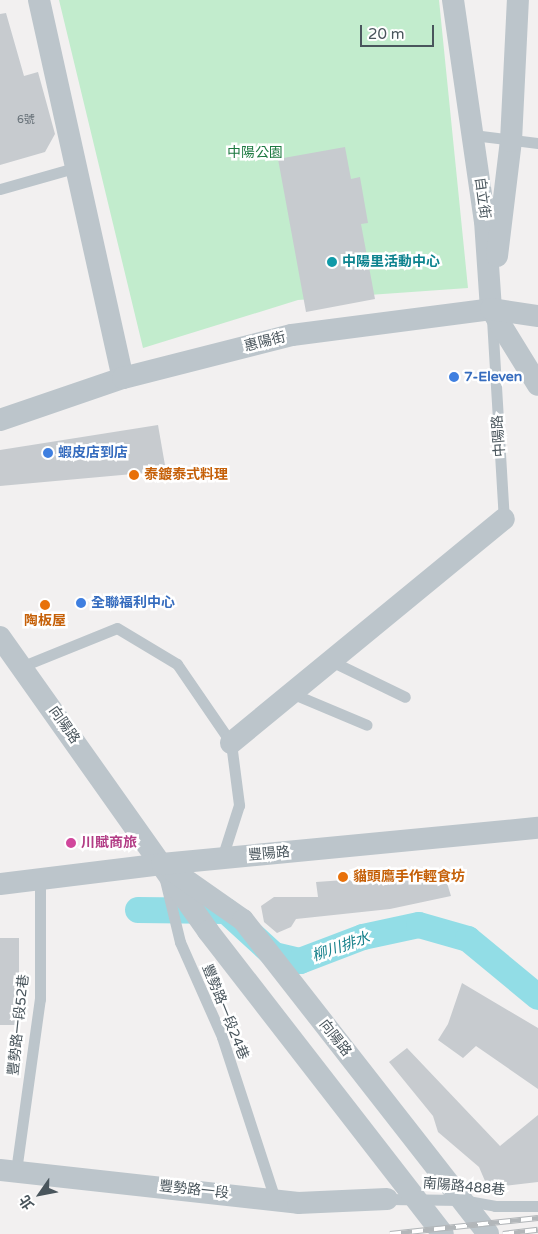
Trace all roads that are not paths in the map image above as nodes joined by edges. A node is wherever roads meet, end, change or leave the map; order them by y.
1 (39, 0) edge
2 (454, 0) edge
3 (518, 0) edge
4 (473, 135) junction
5 (512, 140) junction
6 (538, 143) edge
7 (74, 168) junction
8 (0, 189) edge
9 (491, 309) junction
10 (538, 316) edge
11 (123, 378) junction
12 (538, 385) edge
13 (0, 420) edge
14 (504, 519) joint
15 (0, 637) edge
16 (331, 661) junction
17 (23, 666) junction
18 (291, 693) junction
19 (405, 697) dead end
20 (367, 725) dead end
21 (230, 743) junction
22 (538, 828) edge
23 (222, 858) junction
24 (162, 864) junction
25 (40, 881) junction
26 (0, 884) edge
27 (8, 1171) edge
28 (416, 1197) junction
29 (387, 1198) joint
30 (275, 1199) junction
31 (462, 1200) junction
32 (538, 1206) edge
33 (443, 1234) edge
34 (488, 1234) edge

1 - 7 street
2 - 4 street, 自立街
3 - 5 street, 中陽路
4 - 5 lane
4 - 9 street, 自立街
5 - 6 lane
5 - 9 street, 中陽路
7 - 8 lane
7 - 11 street
9 - 10 street, 惠陽街
9 - 11 street, 惠陽街
9 - 12 street, 自立街
9 - 14 lane, 中陽路
11 - 13 street, 惠陽街
14 - 16 street, 中陽路
15 - 17 street, 向陽路
16 - 18 street, 中陽路
16 - 19 lane
17 - 21 lane
17 - 24 street, 向陽路
18 - 20 lane
18 - 21 street, 中陽路
21 - 23 lane
22 - 23 street, 豐陽路
23 - 24 street, 豐陽路
24 - 25 street, 豐陽路
24 - 28 street, 向陽路
24 - 30 lane, 豐勢路一段24巷
24 - 31 street, 向陽路
25 - 26 street, 豐陽路
25 - 27 lane, 豐勢路一段52巷
27 - 30 street, 豐勢路一段
28 - 29 lane, 南陽路488巷
28 - 31 lane, 南陽路488巷
28 - 33 street, 向陽路
29 - 30 street, 豐勢路一段
31 - 32 lane, 南陽路488巷
31 - 34 street, 向陽路

